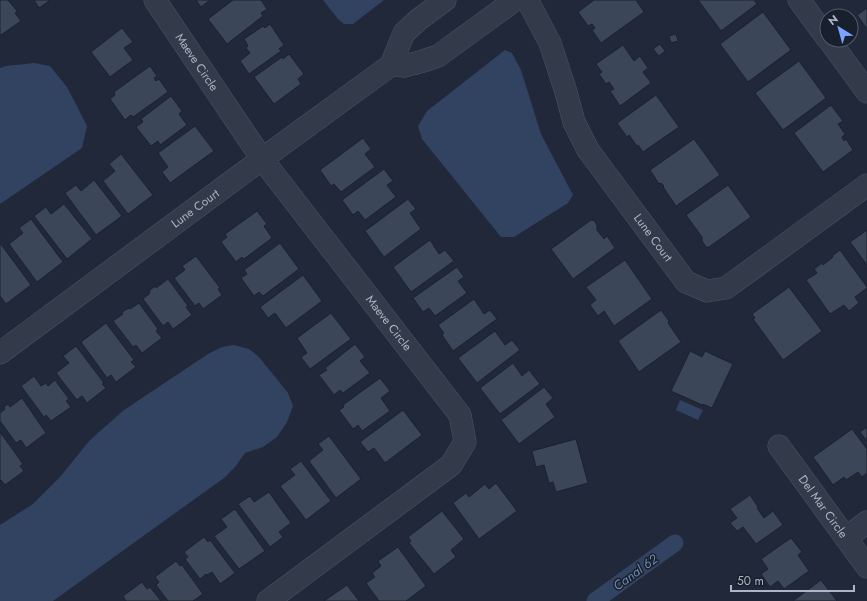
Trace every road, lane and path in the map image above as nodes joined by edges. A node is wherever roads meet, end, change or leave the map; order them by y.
1 (155, 0) edge
2 (445, 0) edge
3 (515, 0) edge
4 (526, 0) edge
5 (800, 0) edge
6 (819, 26) edge
7 (835, 48) edge
8 (391, 65) junction
9 (867, 92) edge
10 (262, 159) junction
11 (867, 185) edge
12 (0, 353) edge
13 (779, 446) dead end
14 (867, 522) edge
15 (846, 538) junction
16 (867, 567) edge
17 (268, 601) edge

1 - 10 street, Maeve Circle
2 - 8 street
3 - 8 street
4 - 11 street, Lune Court
5 - 6 street
7 - 9 street
8 - 10 street, Lune Court
10 - 12 street, Lune Court
10 - 17 street, Maeve Circle
13 - 15 street, Del Mar Circle
14 - 15 street
15 - 16 street, Del Mar Circle

